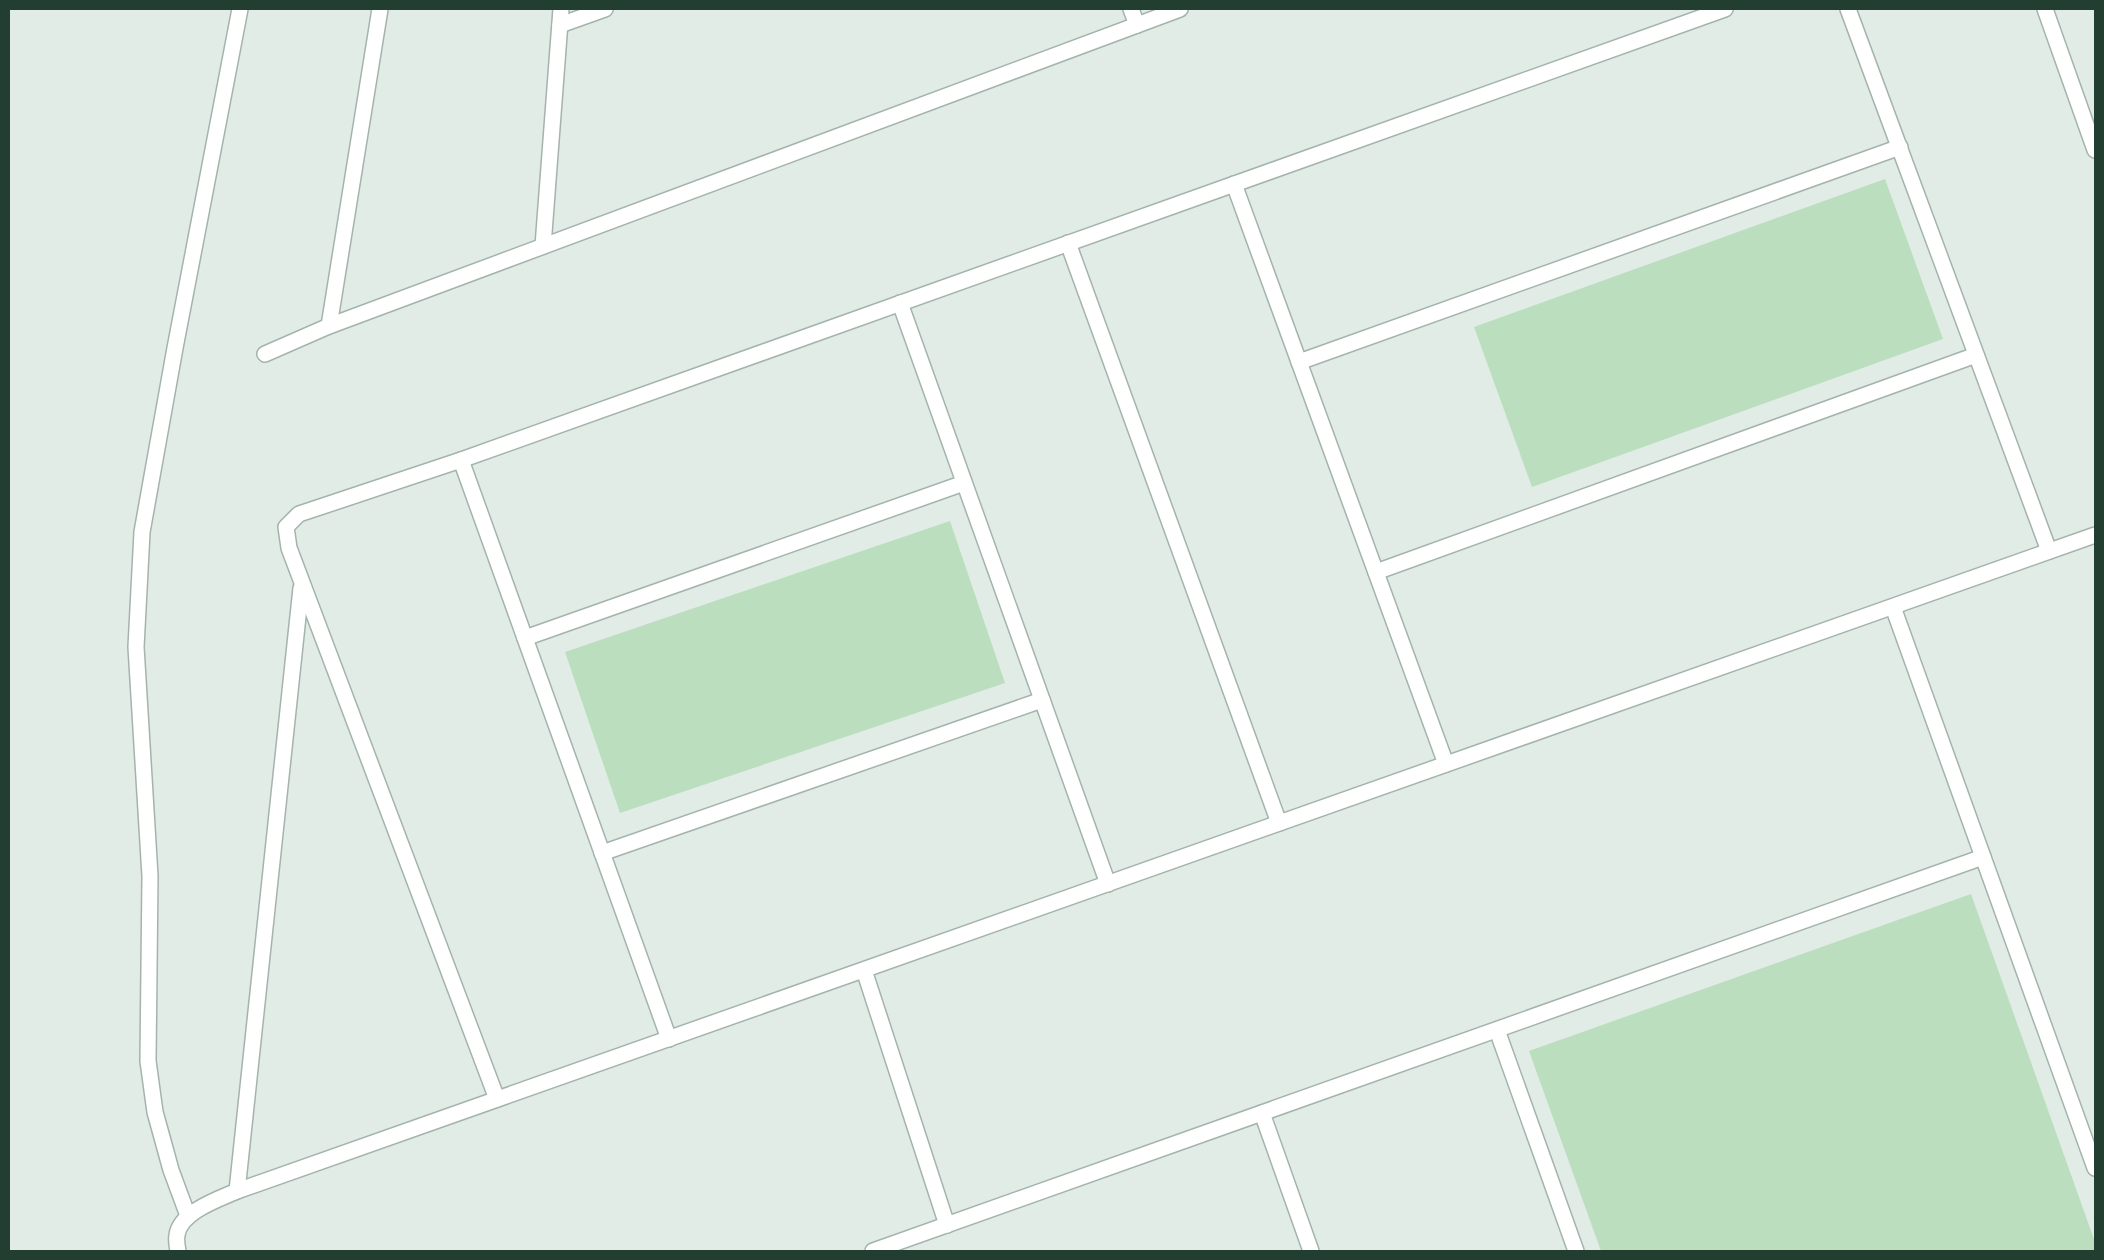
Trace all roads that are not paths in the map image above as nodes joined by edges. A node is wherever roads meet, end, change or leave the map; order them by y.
1 (240, 9) edge
2 (380, 9) edge
3 (561, 9) edge
4 (605, 9) edge
5 (1131, 9) edge
6 (1180, 9) edge
7 (1726, 9) edge
8 (1848, 9) edge
9 (2045, 9) edge
10 (1137, 25) junction
11 (560, 26) junction
12 (1900, 147) junction
13 (2095, 150) edge
14 (1234, 184) junction
15 (1068, 243) junction
16 (543, 246) junction
17 (900, 303) junction
18 (329, 326) junction
19 (265, 354) dead end
20 (1976, 355) junction
21 (1299, 362) junction
22 (460, 460) junction
23 (964, 483) junction
24 (2095, 535) edge
25 (2049, 551) junction
26 (1376, 572) junction
27 (302, 584) junction
28 (1893, 607) junction
29 (525, 638) junction
30 (1042, 700) junction
31 (1446, 764) junction
32 (1279, 823) junction
33 (602, 853) junction
34 (1983, 857) junction
35 (1108, 884) junction
36 (864, 970) junction
37 (1497, 1030) junction
38 (668, 1039) junction
39 (498, 1099) junction
40 (1262, 1113) junction
41 (2095, 1168) edge
42 (237, 1191) junction
43 (188, 1216) junction
44 (947, 1225) junction
45 (178, 1251) edge
46 (873, 1251) edge
47 (1311, 1251) edge
48 (1576, 1251) edge

1 - 43 street
2 - 18 street
3 - 11 street
4 - 11 street
5 - 10 street
6 - 10 street
7 - 14 street
8 - 12 street
9 - 13 street
10 - 16 street
11 - 16 street
12 - 20 street
12 - 21 street
14 - 15 street
14 - 21 street
15 - 17 street
15 - 32 street
16 - 18 street
17 - 22 street
17 - 23 street
18 - 19 street
20 - 25 street
20 - 26 street
21 - 26 street
22 - 27 street
22 - 29 street
23 - 29 street
23 - 30 street
24 - 25 street
25 - 28 street
26 - 31 street
27 - 39 street
27 - 42 street
28 - 31 street
28 - 34 street
29 - 33 street
30 - 33 street
30 - 35 street
31 - 32 street
32 - 35 street
33 - 38 street
34 - 37 street
34 - 41 street
35 - 36 street
36 - 38 street
36 - 44 street
37 - 40 street
37 - 48 street
38 - 39 street
39 - 42 street
40 - 44 street
40 - 47 street
42 - 43 street
43 - 45 street
44 - 46 street

